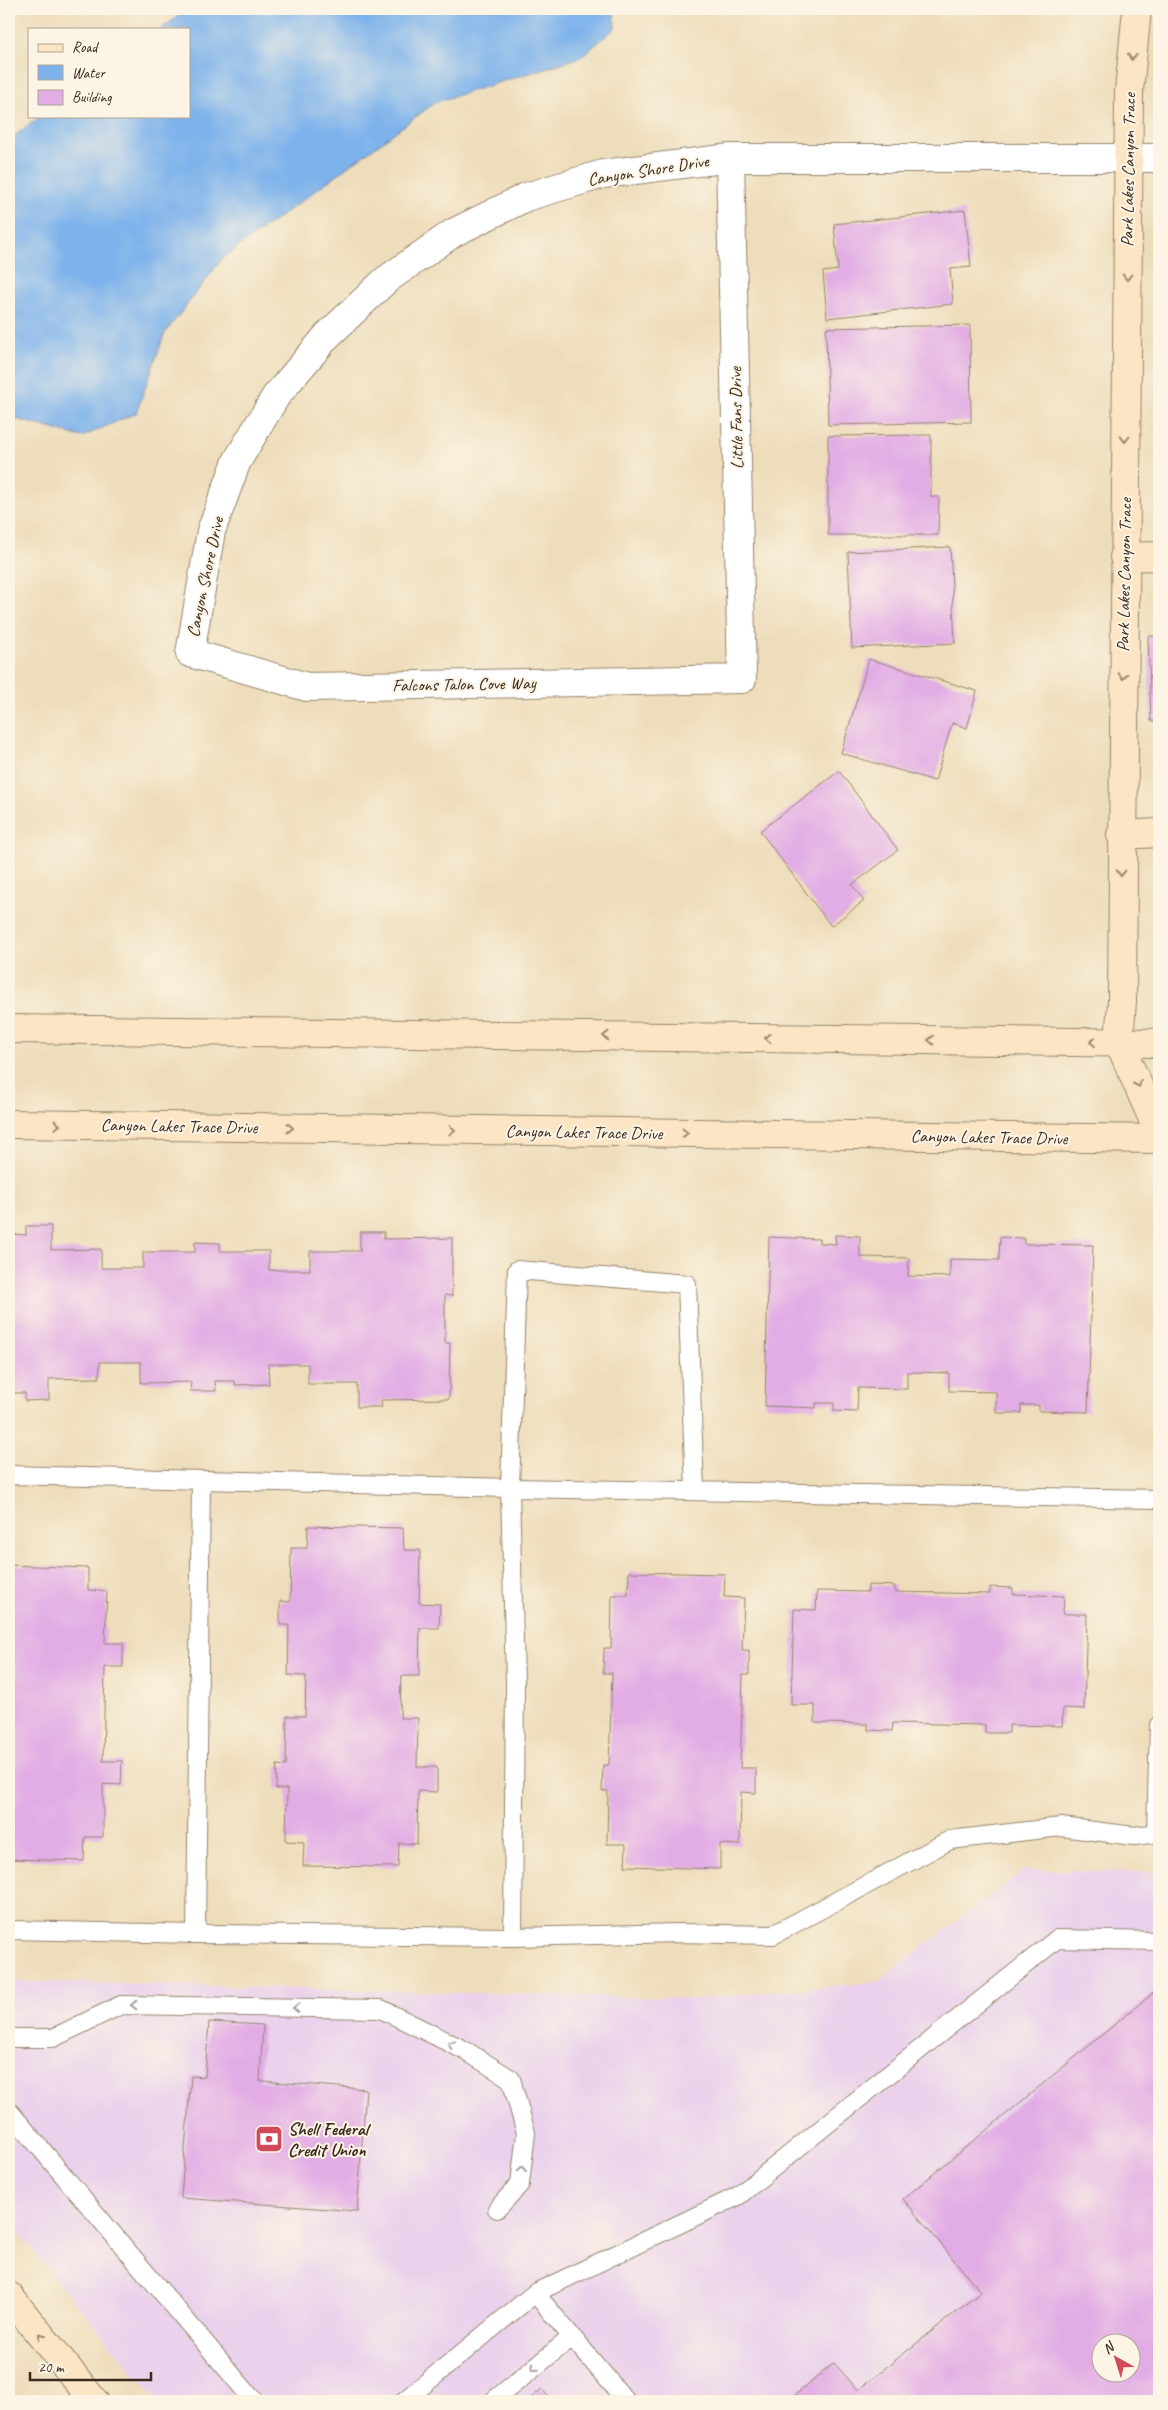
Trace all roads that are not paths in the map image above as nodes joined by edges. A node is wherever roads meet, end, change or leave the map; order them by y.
1 (1137, 9) edge
2 (730, 158) junction
3 (1128, 158) junction
4 (1159, 158) edge
5 (1159, 556) edge
6 (1124, 557) junction
7 (190, 653) joint
8 (742, 679) joint
9 (1159, 833) edge
10 (1121, 835) junction
11 (9, 1029) edge
12 (1119, 1042) junction
13 (1159, 1043) edge
14 (9, 1124) edge
15 (1159, 1133) edge
16 (1159, 1139) edge
17 (9, 1475) edge
18 (201, 1480) junction
19 (510, 1488) junction
20 (695, 1491) junction
21 (1159, 1499) edge
22 (1159, 1725) edge
23 (1158, 1833) edge
24 (9, 1930) edge
25 (196, 1934) junction
26 (513, 1937) junction
27 (1159, 1941) edge
28 (9, 2038) edge
29 (9, 2111) edge
30 (497, 2208) dead end
31 (535, 2292) junction
32 (9, 2296) edge
33 (572, 2337) junction
34 (94, 2401) edge
35 (254, 2401) edge
36 (404, 2401) edge
37 (492, 2401) edge
38 (626, 2401) edge

1 -> 3 street, Park Lakes Canyon Trace
2 - 3 street, Canyon Shore Drive
2 - 7 street, Canyon Shore Drive
2 - 8 street, Little Fans Drive
3 - 4 street, Canyon Shore Drive
3 -> 6 street, Park Lakes Canyon Trace
5 - 6 street
6 -> 10 street, Park Lakes Canyon Trace
7 - 8 street, Falcons Talon Cove Way
9 - 10 street
10 -> 12 street, Park Lakes Canyon Trace
12 -> 11 street
12 - 13 street
12 -> 15 street, Park Lakes Canyon Trace
14 -> 16 street, Canyon Lakes Trace Drive
17 - 18 lane
18 - 19 lane
18 - 25 lane
19 - 20 lane
19 - 20 lane
19 - 26 lane
20 - 21 lane
22 - 23 lane
23 - 26 lane
24 - 25 lane
25 - 26 lane
27 - 31 lane
30 -> 28 lane
29 - 35 lane
31 - 33 lane
31 - 36 lane
34 -> 32 street
33 -> 37 lane
33 - 38 lane

